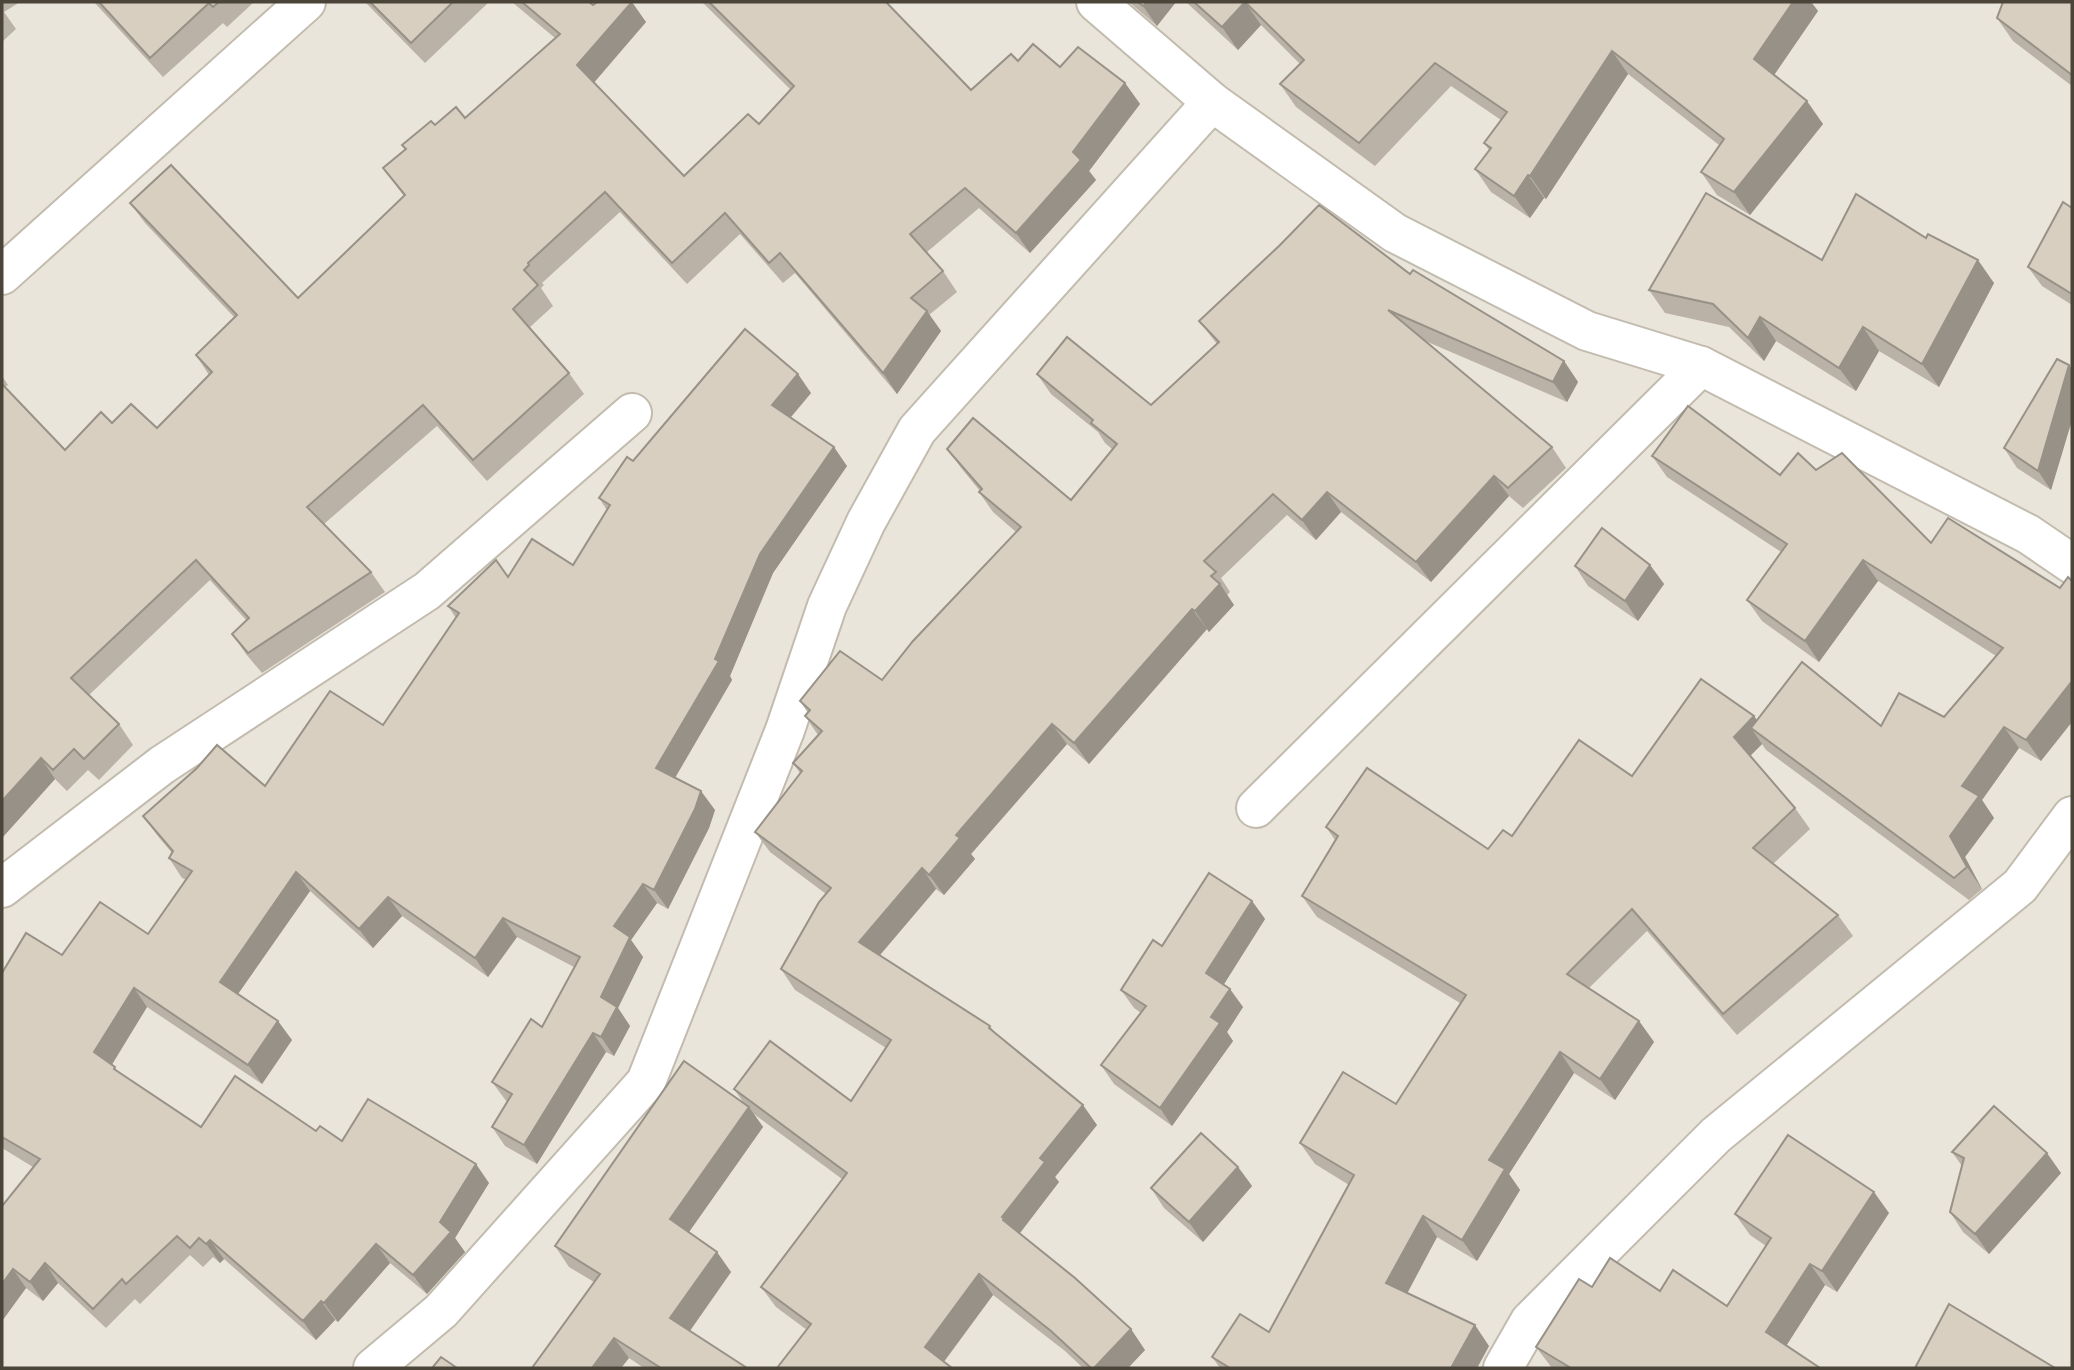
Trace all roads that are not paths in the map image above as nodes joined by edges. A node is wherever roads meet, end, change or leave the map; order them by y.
1 (306, 2) edge
2 (1096, 2) edge
3 (1212, 102) junction
4 (2, 275) edge
5 (1701, 366) junction
6 (632, 413) dead end
7 (2072, 564) edge
8 (1256, 808) dead end
9 (2072, 816) edge
10 (2, 888) edge
11 (373, 1368) edge
12 (1503, 1368) edge

1 - 4 street
2 - 3 street
3 - 5 street
3 - 11 street
5 - 7 street
5 - 8 street
6 - 10 street
9 - 12 street

